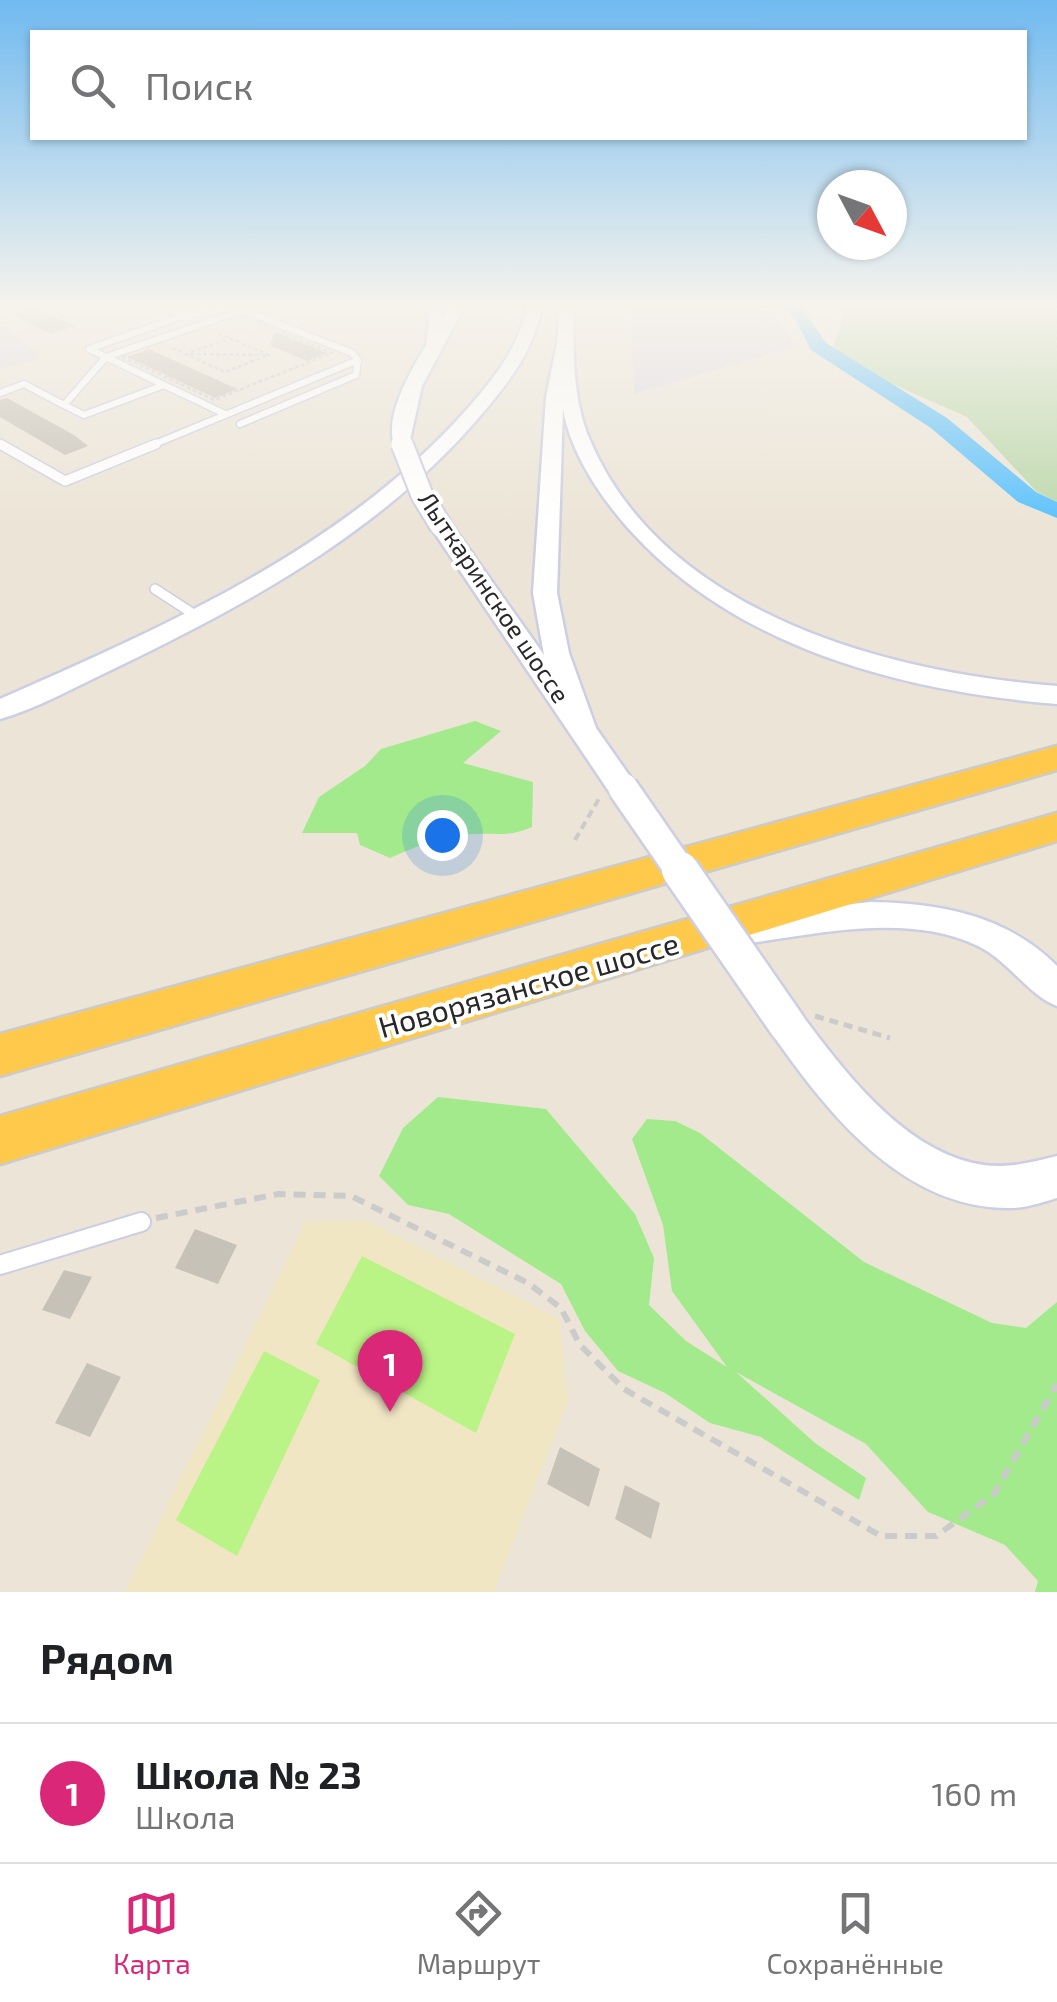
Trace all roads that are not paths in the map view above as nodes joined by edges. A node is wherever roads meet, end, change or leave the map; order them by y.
1 (89, 376) edge
2 (146, 376) edge
3 (318, 376) edge
4 (355, 376) edge
5 (421, 376) edge
6 (503, 376) edge
7 (559, 376) edge
8 (569, 376) edge
9 (164, 385) junction
10 (0, 393) edge
11 (64, 405) junction
12 (225, 414) junction
13 (240, 424) dead end
14 (0, 444) edge
15 (155, 588) dead end
16 (198, 617) junction
17 (1057, 695) edge
18 (0, 710) edge
19 (583, 726) junction
20 (1057, 758) edge
21 (1057, 827) edge
22 (696, 937) junction
23 (1057, 990) edge
24 (0, 1055) edge
25 (0, 1140) edge
26 (1054, 1176) edge
27 (141, 1222) road end
28 (0, 1265) edge

1 - 11 lane
2 - 9 lane
3 - 12 lane
4 - 13 lane
5 - 19 main road, Лыткаринское шоссе, bridge
6 - 16 main road
7 - 19 main road, Лыткаринское шоссе
8 - 17 main road, Лыткаринское шоссе
9 - 11 lane
9 - 12 lane
10 - 11 lane
12 - 14 lane
15 - 16 lane
16 - 18 main road
19 - 26 main road, Лыткаринское шоссе, bridge
20 - 24 highway
21 - 22 highway, Новорязанское шоссе
22 - 23 main road
22 - 25 highway, Новорязанское шоссе
27 - 28 lane

